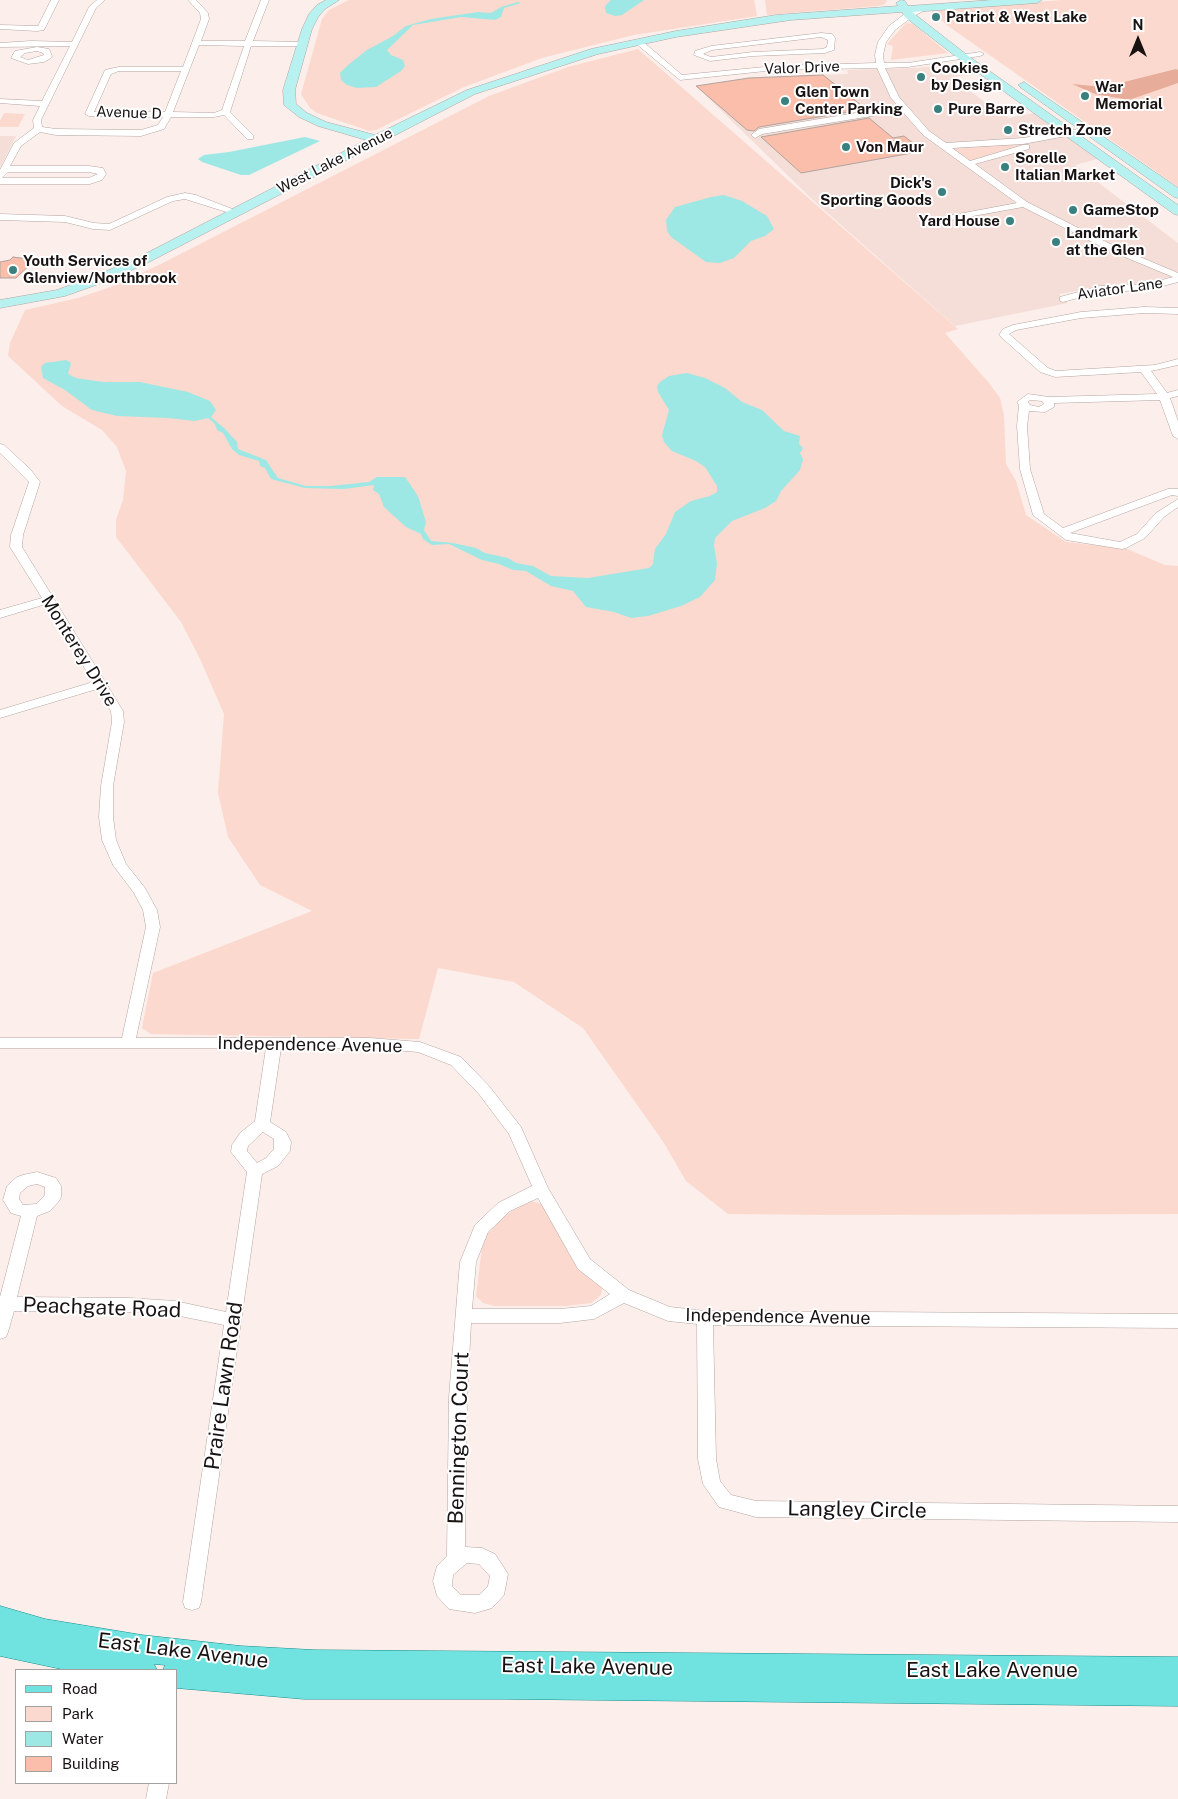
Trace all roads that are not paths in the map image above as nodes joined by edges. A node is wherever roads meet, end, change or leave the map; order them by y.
1 (55, 0) edge
2 (101, 0) edge
3 (192, 0) edge
4 (265, 0) edge
5 (334, 0) edge
6 (1037, 0) edge
7 (922, 3) edge
8 (903, 6) edge
9 (937, 20) dead end
10 (0, 27) edge
11 (676, 34) joint
12 (638, 42) junction
13 (755, 42) junction
14 (196, 43) junction
15 (966, 43) dead end
16 (76, 44) junction
17 (247, 44) junction
18 (303, 44) junction
19 (0, 45) edge
20 (764, 53) junction
21 (963, 57) junction
22 (984, 57) joint
23 (880, 66) junction
24 (775, 68) junction
25 (185, 70) junction
26 (1015, 79) dead end
27 (0, 102) edge
28 (46, 104) junction
29 (903, 108) junction
30 (226, 112) junction
31 (168, 115) junction
32 (38, 129) junction
33 (1091, 131) junction
34 (755, 134) dead end
35 (1072, 135) junction
36 (250, 138) dead end
37 (376, 139) junction
38 (1014, 142) junction
39 (944, 146) junction
40 (1024, 147) junction
41 (967, 164) junction
42 (5, 169) junction
43 (0, 180) edge
44 (1178, 194) edge
45 (1024, 204) junction
46 (1178, 211) edge
47 (236, 212) junction
48 (0, 217) edge
49 (937, 221) dead end
50 (1178, 278) edge
51 (1063, 299) dead end
52 (0, 304) edge
53 (1178, 311) edge
54 (1046, 322) junction
55 (1020, 350) junction
56 (1178, 362) edge
57 (1149, 368) junction
58 (1178, 393) edge
59 (1164, 396) junction
60 (1024, 406) joint
61 (1178, 436) edge
62 (0, 447) edge
63 (1178, 493) edge
64 (1178, 502) edge
65 (1059, 531) junction
66 (48, 600) junction
67 (0, 614) edge
68 (101, 684) junction
69 (0, 714) edge
70 (0, 1043) edge
71 (128, 1043) junction
72 (274, 1043) junction
73 (262, 1124) junction
74 (255, 1171) junction
75 (541, 1189) junction
76 (30, 1211) dead end
77 (623, 1295) junction
78 (4, 1304) edge
79 (463, 1316) junction
80 (705, 1318) junction
81 (233, 1320) junction
82 (1178, 1321) edge
83 (0, 1332) edge
84 (1178, 1514) edge
85 (456, 1559) dead end
86 (192, 1602) dead end
87 (0, 1618) edge
88 (0, 1643) edge
89 (137, 1669) edge
90 (1178, 1671) edge
91 (178, 1674) edge
92 (1178, 1692) edge
93 (159, 1784) edge
94 (156, 1799) edge

1 - 10 street
2 - 16 street
3 - 14 street
4 - 17 street
5 - 18 street
6 - 7 street, West Lake Avenue
7 - 8 main road, West Lake Avenue
7 - 9 main road
8 - 11 main road, West Lake Avenue
8 - 21 main road
8 - 23 street
11 - 12 street, West Lake Avenue
12 - 24 street, Valor Drive
12 - 37 street, West Lake Avenue
13 - 20 street
13 - 20 street
13 - 20 street
14 - 17 street
14 - 25 street
15 - 22 street
16 - 19 street
16 - 28 street
17 - 18 street
17 - 30 street
18 - 37 street
20 - 24 street
21 - 22 street, Valor Drive
21 - 23 street, Valor Drive
21 - 35 main road
23 - 24 street, Valor Drive
23 - 29 street
25 - 31 street
25 - 31 street, Avenue D
26 - 33 street
27 - 28 street
28 - 32 street
29 - 34 street
29 - 39 street
30 - 31 street
30 - 36 street
31 - 32 street
32 - 42 street
33 - 35 street
33 - 44 street
35 - 38 street
35 - 40 street
35 - 46 main road
37 - 47 street, West Lake Avenue
38 - 39 street
38 - 40 street
39 - 41 street
40 - 41 street
41 - 45 street
42 - 43 street
42 - 43 street
45 - 49 street
45 - 50 street
47 - 48 street
47 - 52 street, West Lake Avenue
50 - 51 street, Aviator Lane
53 - 54 street
54 - 55 street
54 - 55 street
55 - 57 street
56 - 57 street
57 - 58 street
57 - 59 street
58 - 59 street
59 - 60 street
59 - 61 street
60 - 65 street
62 - 66 street, Monterey Drive
63 - 65 street
64 - 65 street
66 - 67 street
66 - 68 street, Monterey Drive
68 - 69 street
68 - 71 street, Monterey Drive
70 - 71 street, Independence Avenue
71 - 72 street, Independence Avenue
72 - 73 street
72 - 75 street, Independence Avenue
73 - 74 street
73 - 74 street
74 - 81 street, Praire Lawn Road
75 - 77 street, Independence Avenue
75 - 79 street, Bennington Court
76 - 78 street
77 - 79 street
77 - 80 street, Independence Avenue
78 - 81 street, Peachgate Road
78 - 83 street
79 - 85 street, Bennington Court
80 - 82 street, Independence Avenue
80 - 84 street, Langley Circle
81 - 86 street, Praire Lawn Road
87 - 90 main road, East Lake Avenue
88 - 89 main road, East Lake Avenue
91 - 92 main road, East Lake Avenue
93 - 94 street

